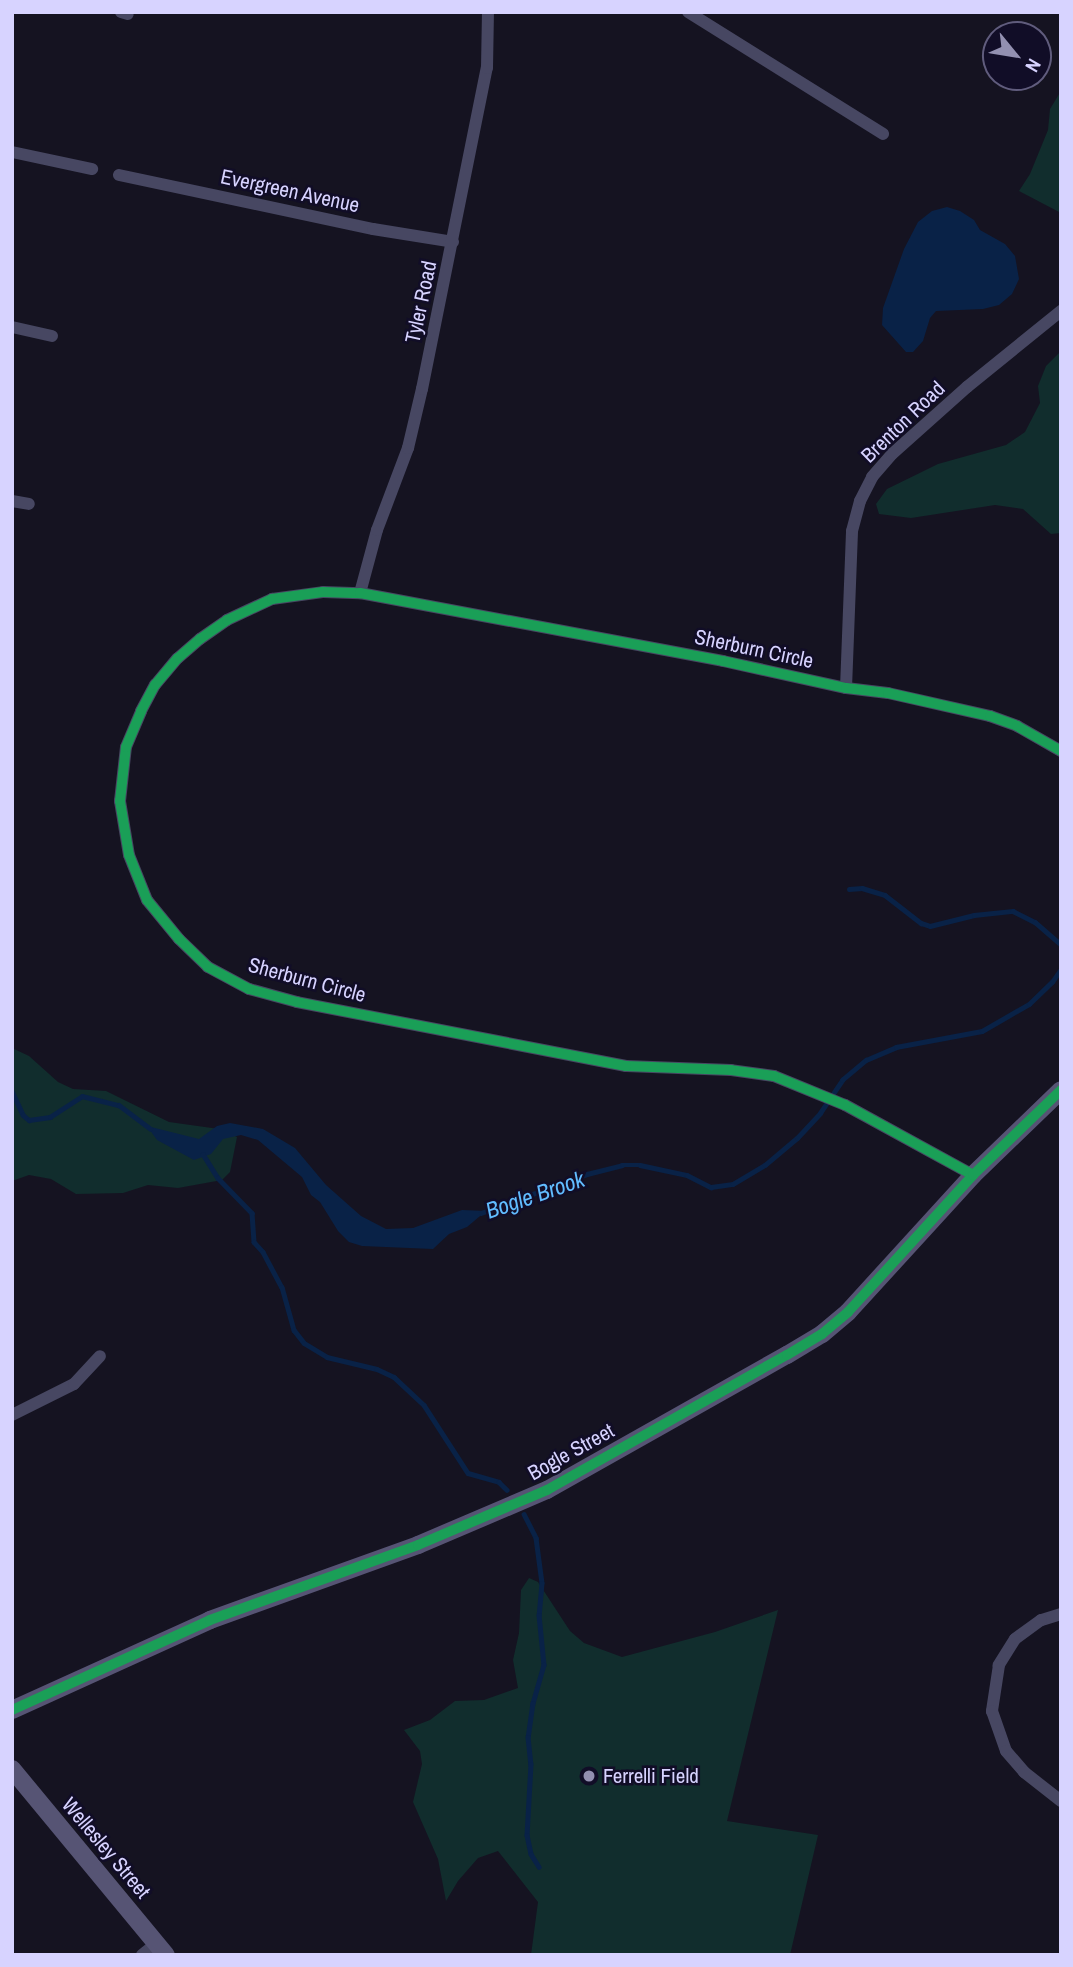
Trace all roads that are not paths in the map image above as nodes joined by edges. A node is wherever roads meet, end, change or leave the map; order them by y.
1 (488, 12) edge
2 (688, 12) edge
3 (884, 134) dead end
4 (12, 152) edge
5 (92, 169) dead end
6 (119, 175) dead end
7 (453, 242) junction
8 (1061, 311) edge
9 (12, 327) edge
10 (52, 336) dead end
11 (12, 501) edge
12 (29, 504) dead end
13 (360, 593) junction
14 (846, 688) junction
15 (1061, 751) edge
16 (1061, 1090) edge
17 (973, 1175) junction
18 (100, 1356) dead end
19 (12, 1415) edge
20 (1061, 1614) edge
21 (12, 1710) edge
22 (12, 1769) edge
23 (1061, 1801) edge
24 (161, 1949) edge
25 (142, 1955) edge

1 - 7 street, Tyler Road
2 - 3 street
4 - 5 street
6 - 7 street, Evergreen Avenue
7 - 13 street, Tyler Road
8 - 14 street, Brenton Road
9 - 10 street
11 - 12 street
13 - 14 street, Sherburn Circle
13 - 17 street, Sherburn Circle
14 - 15 street, Sherburn Circle
16 - 17 street, Bogle Street
17 - 21 street, Bogle Street
18 - 19 street
20 - 23 street
22 - 24 street, Wellesley Street
24 - 25 street

